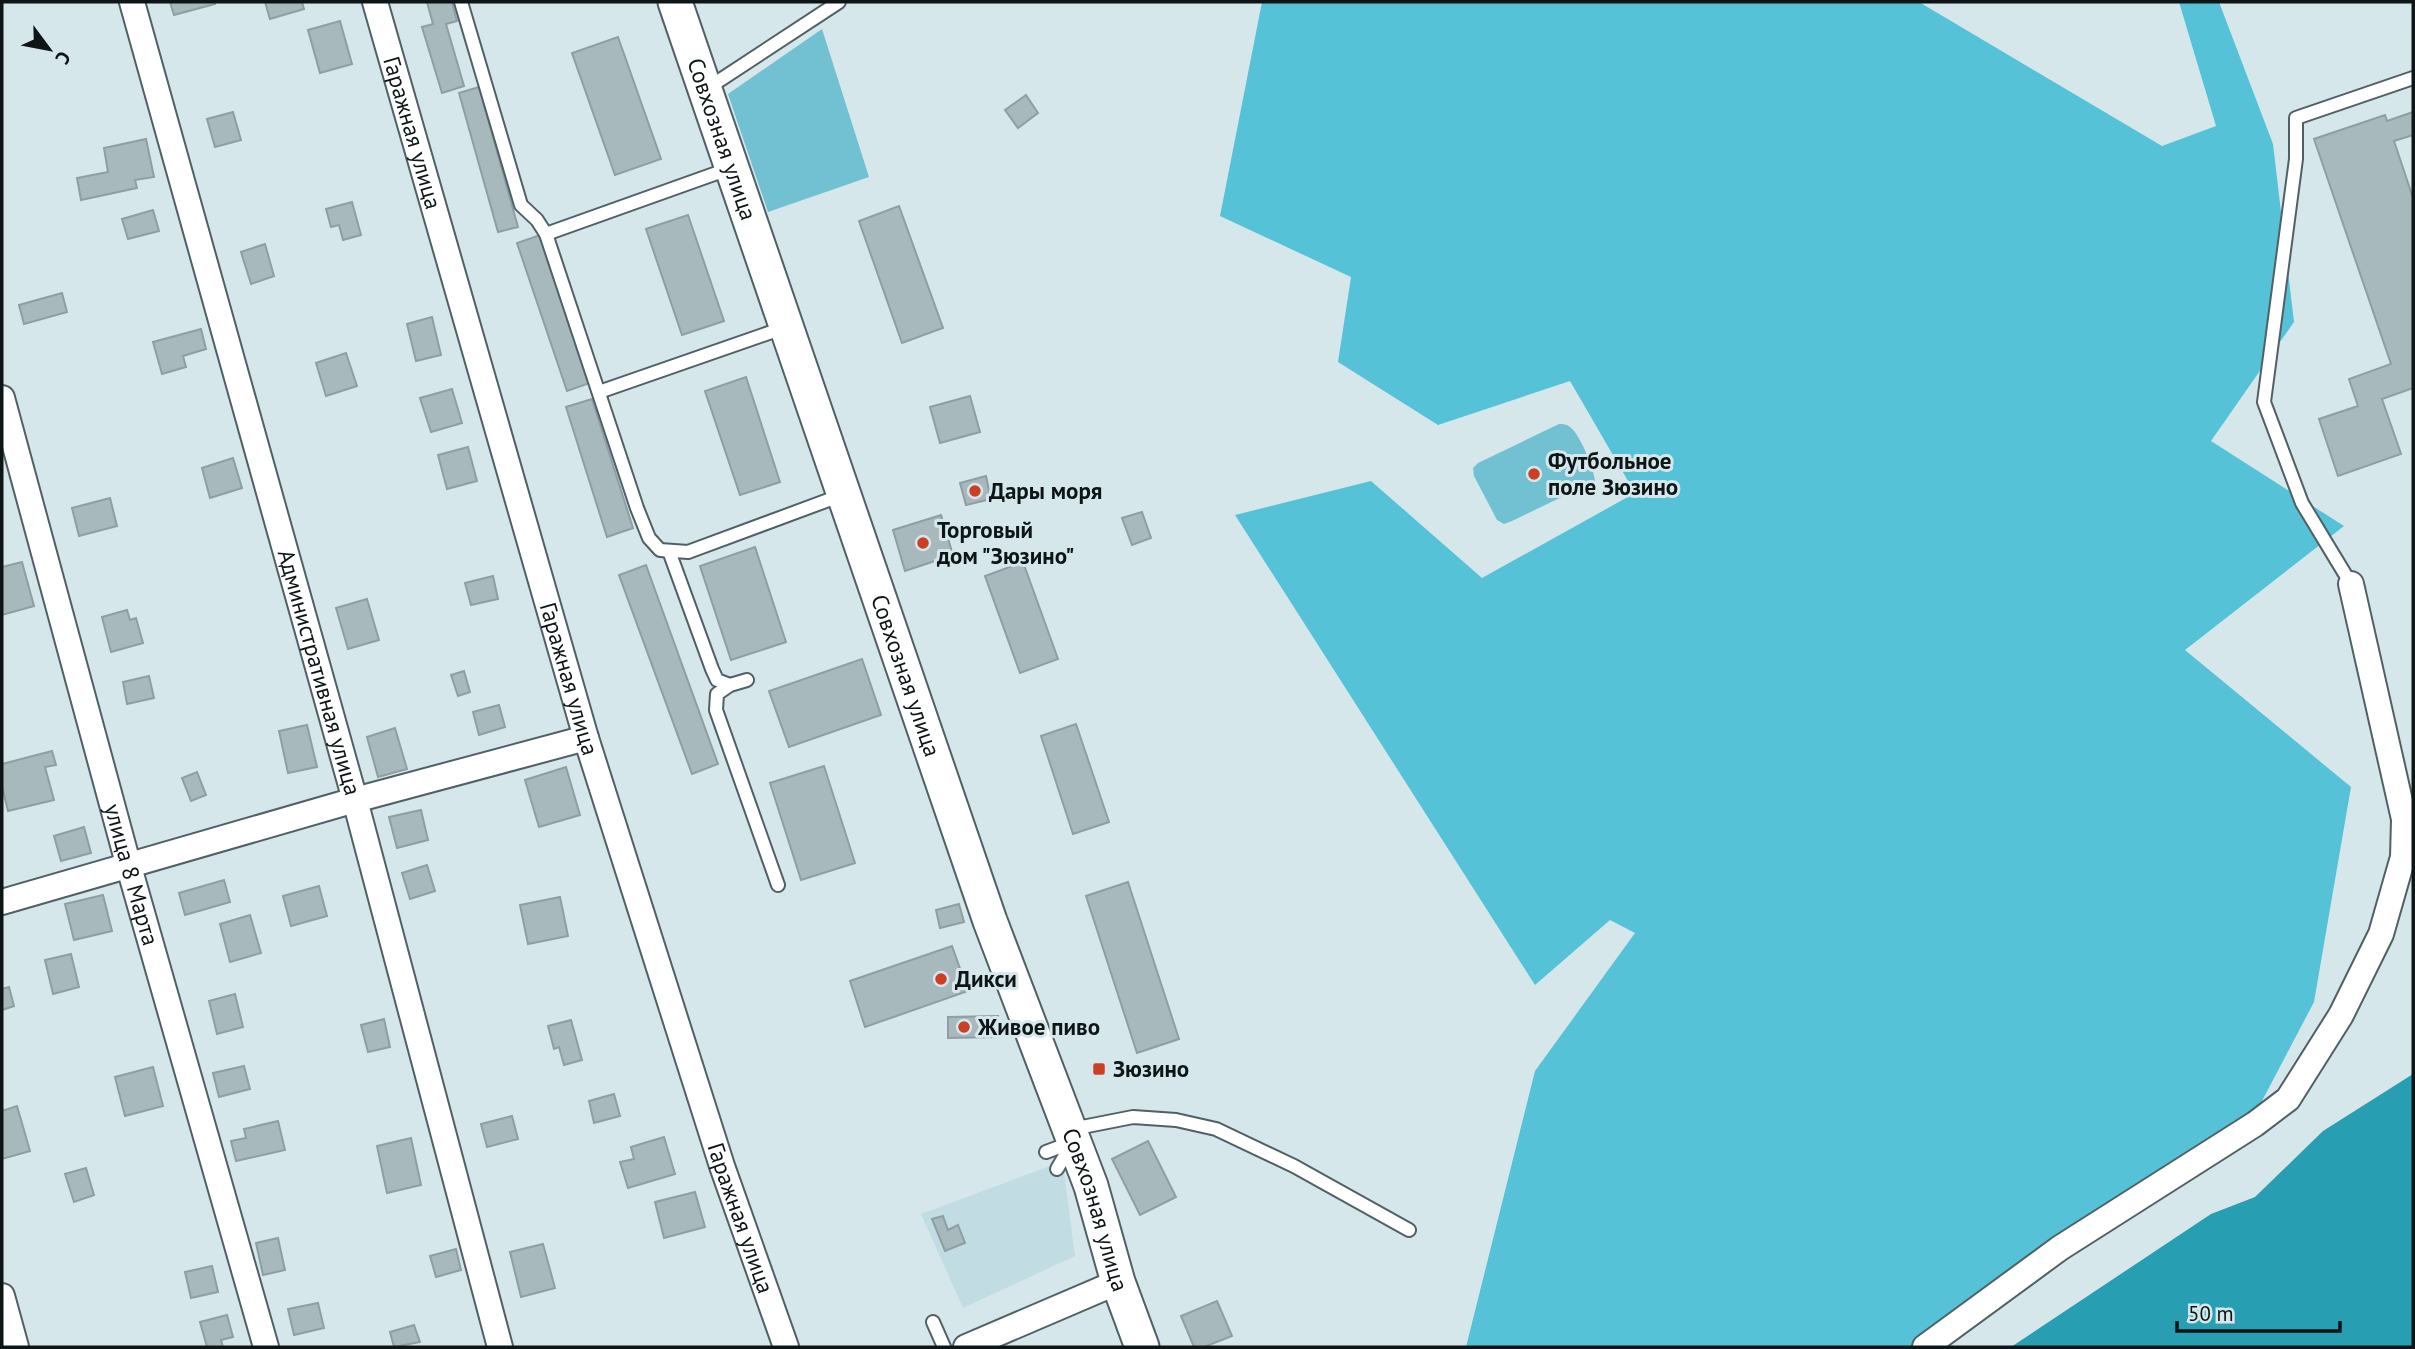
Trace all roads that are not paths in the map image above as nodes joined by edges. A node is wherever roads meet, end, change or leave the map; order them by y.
1 (132, 2) edge
2 (375, 2) edge
3 (461, 2) edge
4 (675, 2) edge
5 (839, 2) edge
6 (2413, 78) edge
7 (705, 90) junction
8 (732, 167) junction
9 (546, 234) junction
10 (786, 327) junction
11 (598, 392) junction
12 (2, 398) edge
13 (844, 495) junction
14 (670, 551) junction
15 (2351, 584) joint
16 (747, 680) dead end
17 (730, 685) junction
18 (586, 738) junction
19 (355, 800) junction
20 (2408, 850) edge
21 (129, 867) junction
22 (778, 885) dead end
23 (2, 902) edge
24 (1061, 1148) junction
25 (1409, 1230) dead end
26 (1118, 1282) junction
27 (2, 1296) edge
28 (933, 1322) dead end
29 (16, 1347) edge
30 (266, 1347) edge
31 (500, 1347) edge
32 (786, 1347) edge
33 (944, 1347) edge
34 (966, 1347) edge
35 (1142, 1347) edge
36 (1925, 1347) edge

1 - 19 street, Административная улица
2 - 18 street, Гаражная улица
3 - 9 lane
4 - 7 street, Совхозная улица
5 - 7 lane
6 - 15 lane
7 - 8 street, Совхозная улица
8 - 9 lane
8 - 10 street, Совхозная улица
9 - 11 lane
10 - 11 lane
10 - 13 street, Совхозная улица
11 - 14 lane
12 - 21 street, улица 8 Марта
13 - 14 lane
13 - 24 street, Совхозная улица
14 - 17 lane
15 - 20 street
16 - 17 lane
17 - 22 lane
18 - 19 street
18 - 32 street, Гаражная улица
19 - 21 street
19 - 31 street, Административная улица
20 - 36 street
21 - 23 street
21 - 30 street, улица 8 Марта
24 - 25 lane
24 - 26 street, Совхозная улица
26 - 34 street
26 - 35 street, Совхозная улица
27 - 29 street
28 - 33 lane

